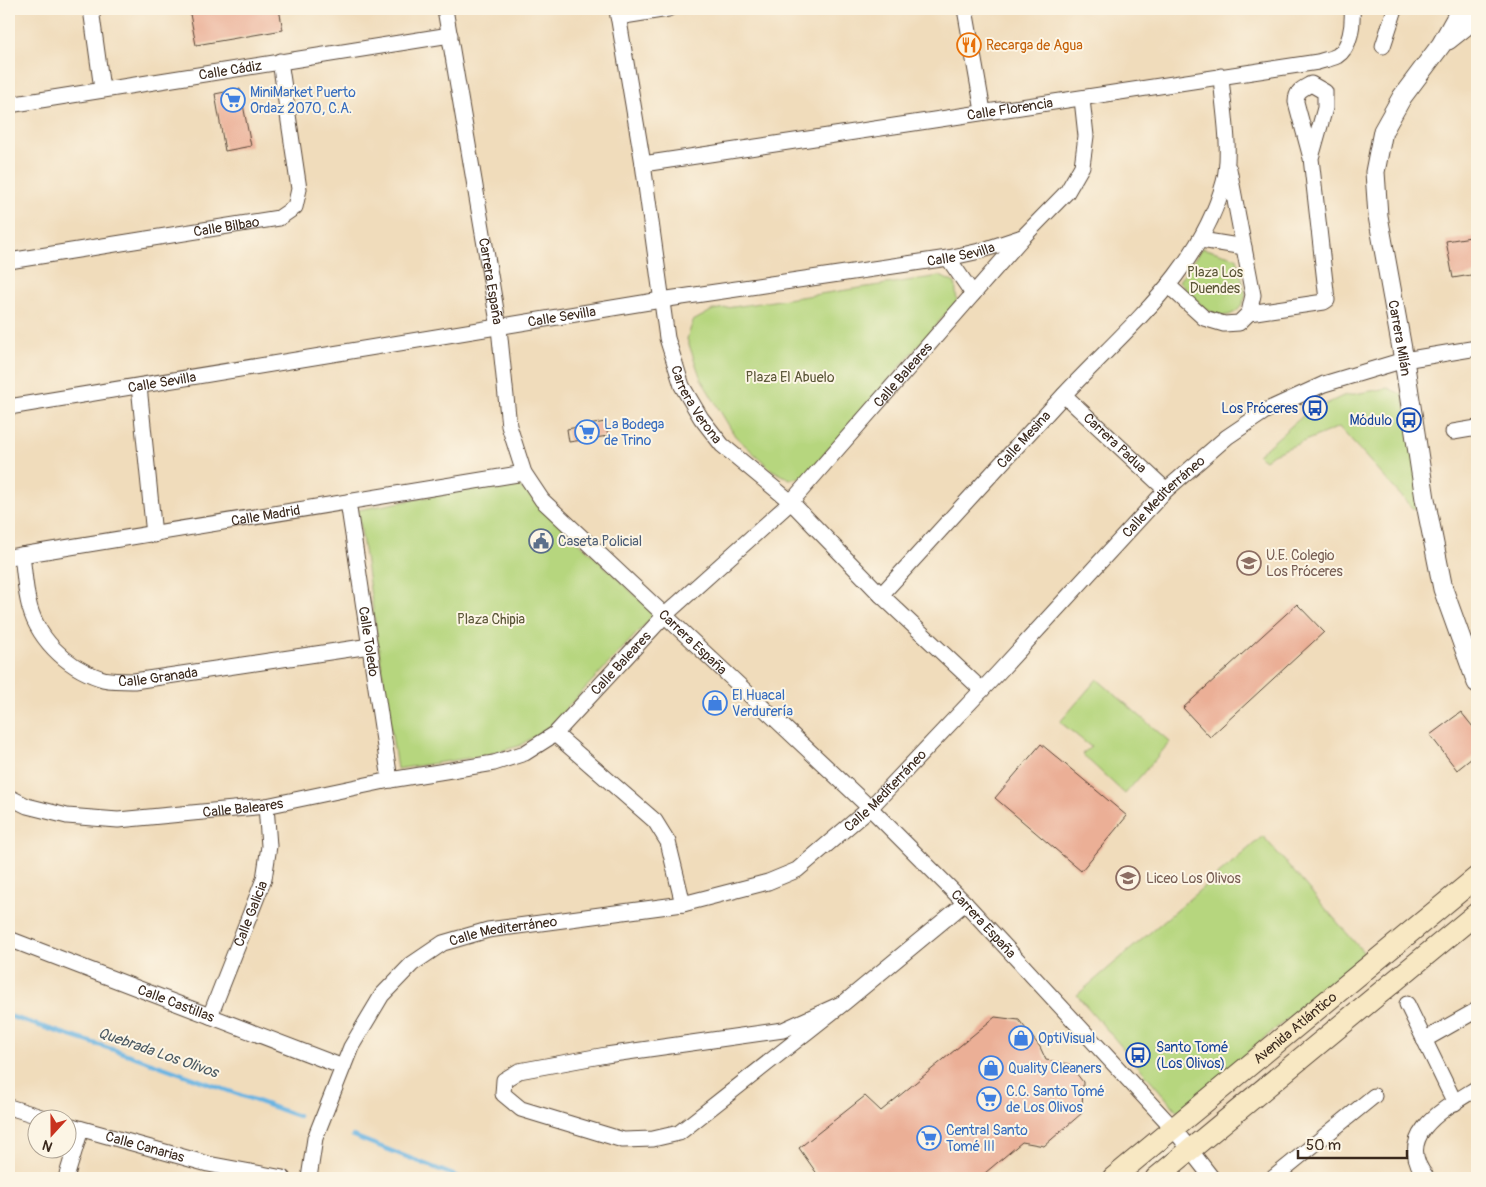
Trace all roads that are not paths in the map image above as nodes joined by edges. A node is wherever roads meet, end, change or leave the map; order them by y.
1 (91, 9) edge
2 (445, 9) edge
3 (668, 9) edge
4 (965, 9) edge
5 (1395, 9) edge
6 (1461, 9) edge
7 (618, 13) edge
8 (1352, 15) edge
9 (1477, 17) edge
10 (450, 35) junction
11 (1441, 45) junction
12 (1383, 46) dead end
13 (280, 61) junction
14 (1221, 76) junction
15 (102, 89) junction
16 (1082, 99) junction
17 (9, 105) edge
18 (983, 111) junction
19 (1226, 150) junction
20 (1311, 158) dead end
21 (643, 164) junction
22 (1023, 237) junction
23 (1200, 240) junction
24 (1244, 247) junction
25 (948, 258) junction
26 (9, 261) edge
27 (1169, 286) junction
28 (973, 294) junction
29 (660, 300) junction
30 (1249, 313) junction
31 (499, 328) junction
32 (1477, 348) edge
33 (1404, 360) junction
34 (139, 386) junction
35 (1064, 395) junction
36 (9, 407) edge
37 (1477, 428) edge
38 (1453, 432) dead end
39 (524, 473) junction
40 (1166, 490) junction
41 (348, 502) junction
42 (791, 502) junction
43 (154, 535) junction
44 (15, 556) edge
45 (881, 595) junction
46 (665, 615) junction
47 (370, 646) junction
48 (1477, 682) edge
49 (982, 690) junction
50 (555, 734) junction
51 (390, 780) junction
52 (9, 797) edge
53 (266, 806) junction
54 (870, 808) junction
55 (1477, 877) edge
56 (965, 903) junction
57 (682, 904) junction
58 (1477, 913) edge
59 (9, 939) edge
60 (845, 1002) junction
61 (1407, 1004) dead end
62 (1477, 1010) edge
63 (210, 1016) junction
64 (1424, 1040) junction
65 (343, 1067) junction
66 (1477, 1088) edge
67 (1374, 1096) dead end
68 (1455, 1103) junction
69 (9, 1106) edge
70 (28, 1112) edge
71 (78, 1128) edge
72 (1172, 1128) junction
73 (1189, 1150) junction
74 (69, 1160) edge
75 (206, 1171) edge
76 (66, 1178) edge
77 (283, 1178) edge
78 (309, 1178) edge
79 (1113, 1178) edge
80 (1156, 1178) edge
81 (1212, 1178) edge
82 (1273, 1178) edge
83 (1427, 1178) edge

1 - 15 street
2 - 10 street, Carrera España
3 - 7 street
4 - 18 street
5 - 12 street
6 - 11 street, Carrera Milán
7 - 21 street, Carrera Verona
8 - 14 street, Calle Florencia
9 - 11 street
10 - 13 street, Calle Cádiz
10 - 31 street, Carrera España
11 - 33 street, Carrera Milán
13 - 15 street, Calle Cádiz
13 - 26 street, Calle Bilbao
14 - 16 street, Calle Florencia
14 - 19 street, Calle Mesina
15 - 17 street, Calle Cádiz
16 - 18 street, Calle Florencia
16 - 22 street, Calle Baleares
18 - 21 street, Calle Florencia
19 - 23 street, Calle Mesina
19 - 24 street, Calle Mesina
20 - 30 street
21 - 29 street, Carrera Verona
22 - 25 street, Calle Sevilla
22 - 28 street, Calle Baleares
23 - 24 street
23 - 27 street, Calle Mesina
24 - 30 street, Calle Mesina
25 - 28 street
25 - 29 street, Calle Sevilla
27 - 30 street
27 - 35 street, Calle Mesina
28 - 42 street, Calle Baleares
29 - 31 street, Calle Sevilla
29 - 42 street, Carrera Verona
31 - 34 street, Calle Sevilla
31 - 39 street, Carrera España
32 - 33 street, Calle Mediterráneo
33 - 40 street, Calle Mediterráneo
33 - 48 street, Carrera Milán
34 - 36 street, Calle Sevilla
34 - 43 street
35 - 40 street, Carrera Padua
35 - 45 street, Calle Mesina
37 - 38 street
39 - 41 street, Calle Madrid
39 - 46 street, Carrera España
40 - 49 street, Calle Mediterráneo
41 - 43 street, Calle Madrid
41 - 47 street, Calle Toledo
42 - 45 street, Carrera Verona
42 - 46 street, Calle Baleares
43 - 44 street, Calle Madrid
44 - 47 street, Calle Granada
45 - 49 street, Carrera Verona
46 - 50 street, Calle Baleares
46 - 54 street, Carrera España
47 - 51 street, Calle Toledo
49 - 54 street, Calle Mediterráneo
50 - 51 street, Calle Baleares
50 - 57 street
51 - 53 street, Calle Baleares
52 - 53 street, Calle Baleares
53 - 63 street, Calle Galicia
54 - 56 street, Carrera España
54 - 57 street, Calle Mediterráneo
55 - 72 main road, Avenida Atlántico
56 - 60 street
56 - 72 street, Carrera España
57 - 65 street, Calle Mediterráneo
58 - 73 main road, Avenida Atlántico
59 - 63 street, Calle Castillas
60 - 60 street
61 - 64 street
62 - 64 street
63 - 65 street, Calle Castillas
64 - 68 street
65 - 78 street, Calle Mediterráneo
66 - 68 street
67 - 82 street
68 - 83 street
69 - 70 street
71 - 75 street, Calle Canarias
72 - 73 street, Carrera España
72 - 79 main road, Avenida Atlántico
73 - 80 main road, Avenida Atlántico
73 - 81 street, Carrera España
74 - 76 street
75 - 77 street, Calle Canarias

